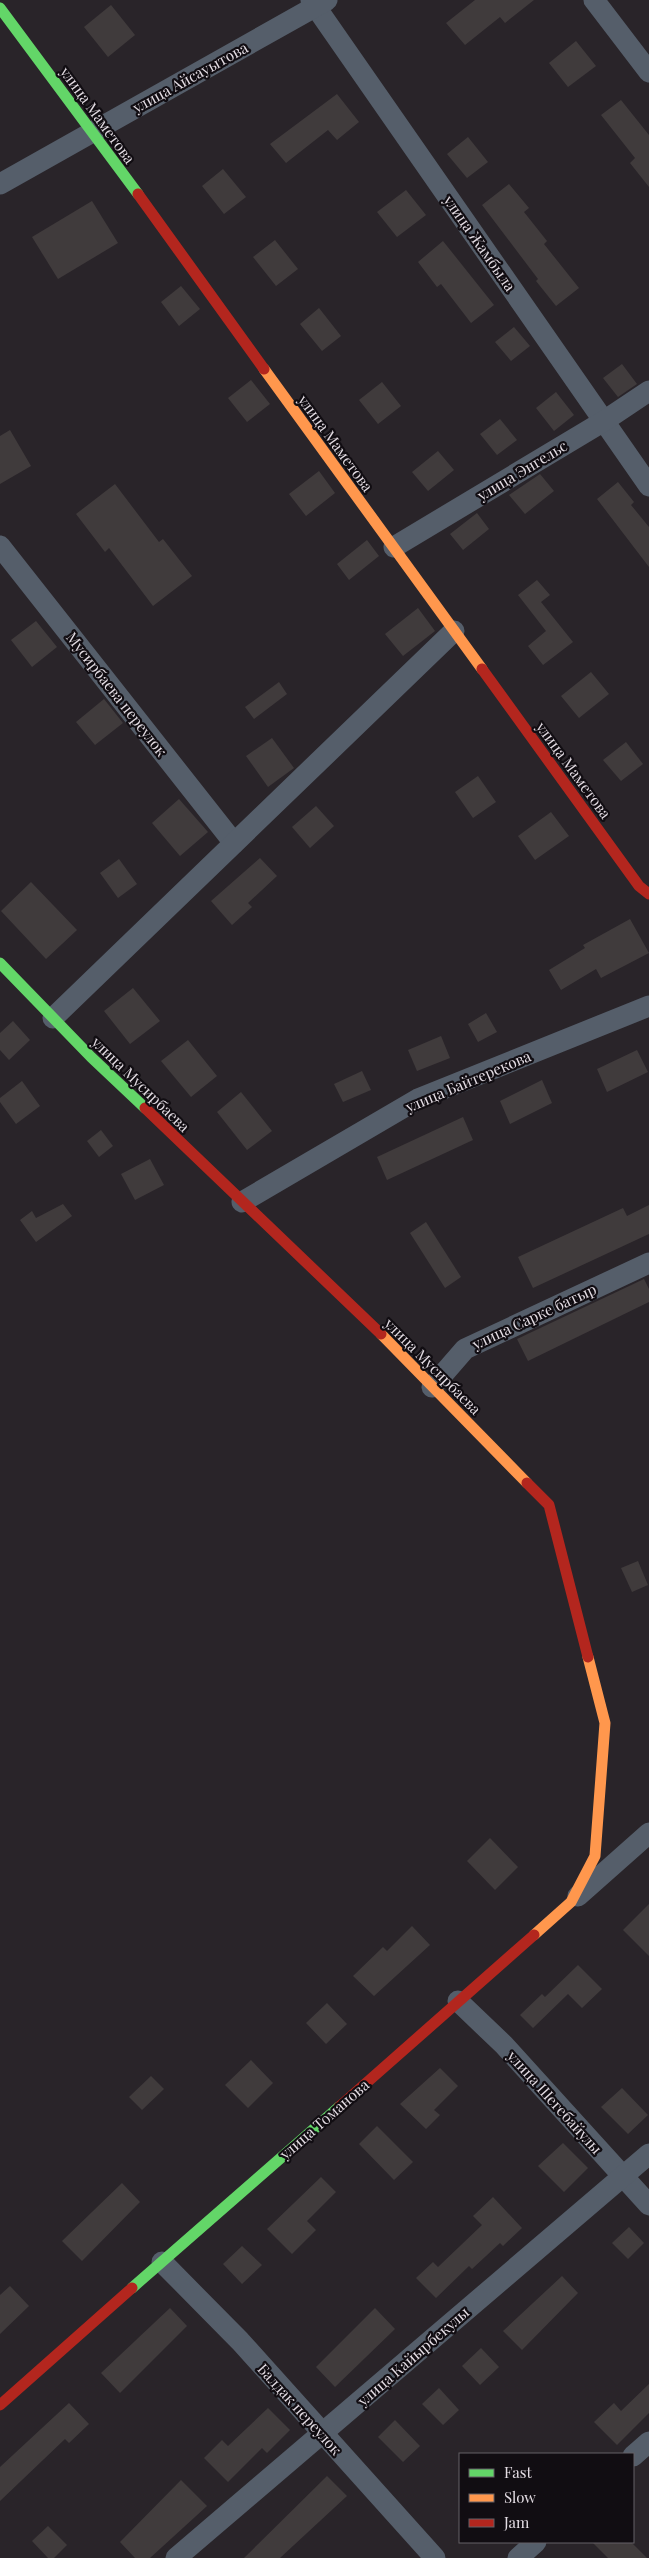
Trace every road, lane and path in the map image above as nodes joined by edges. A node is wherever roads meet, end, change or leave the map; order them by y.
1 (594, 0) edge
2 (318, 2) edge
3 (0, 8) edge
4 (649, 72) edge
5 (93, 132) junction
6 (0, 184) edge
7 (649, 391) edge
8 (604, 421) junction
9 (649, 486) edge
10 (0, 546) edge
11 (394, 547) junction
12 (454, 630) junction
13 (234, 843) junction
14 (649, 894) edge
15 (0, 963) edge
16 (649, 1006) edge
17 (53, 1018) junction
18 (242, 1202) junction
19 (649, 1262) edge
20 (432, 1387) junction
21 (649, 1833) edge
22 (571, 1902) junction
23 (458, 2001) junction
24 (649, 2154) edge
25 (622, 2177) junction
26 (649, 2205) edge
27 (162, 2262) junction
28 (0, 2404) edge
29 (322, 2434) junction
30 (649, 2442) edge
31 (634, 2455) edge
32 (535, 2543) edge
33 (176, 2558) edge
34 (434, 2558) edge
35 (518, 2558) edge

1 - 4 street
2 - 5 street, улица Айсауытова
2 - 8 street, улица Жамбыла
3 - 5 street, улица Маметова
5 - 6 street, улица Айсауытова
5 - 11 street, улица Маметова
7 - 8 street, улица Энгельс
8 - 9 street, улица Жамбыла
8 - 11 street, улица Энгельс
10 - 13 street, Мусирбаева переулок
11 - 12 street, улица Маметова
12 - 13 street
12 - 14 street, улица Маметова
13 - 17 street
15 - 17 street, улица Мусирбаева
16 - 18 street, улица Байтерекова
17 - 18 street, улица Мусирбаева
18 - 20 street, улица Мусирбаева
19 - 20 street, улица Сарке батыр
20 - 22 street, улица Мусирбаева
21 - 22 street, улица Томанова
22 - 23 street, улица Томанова
23 - 25 street, улица Шегебайулы
23 - 27 street, улица Томанова
24 - 25 street, улица Кайырбекулы
25 - 26 street, улица Шегебайулы
25 - 29 street, улица Кайырбекулы
27 - 28 street, улица Томанова
27 - 29 street, Балдак переулок
29 - 33 street, улица Кайырбекулы
29 - 34 street, Балдак переулок
30 - 31 street
32 - 35 street

